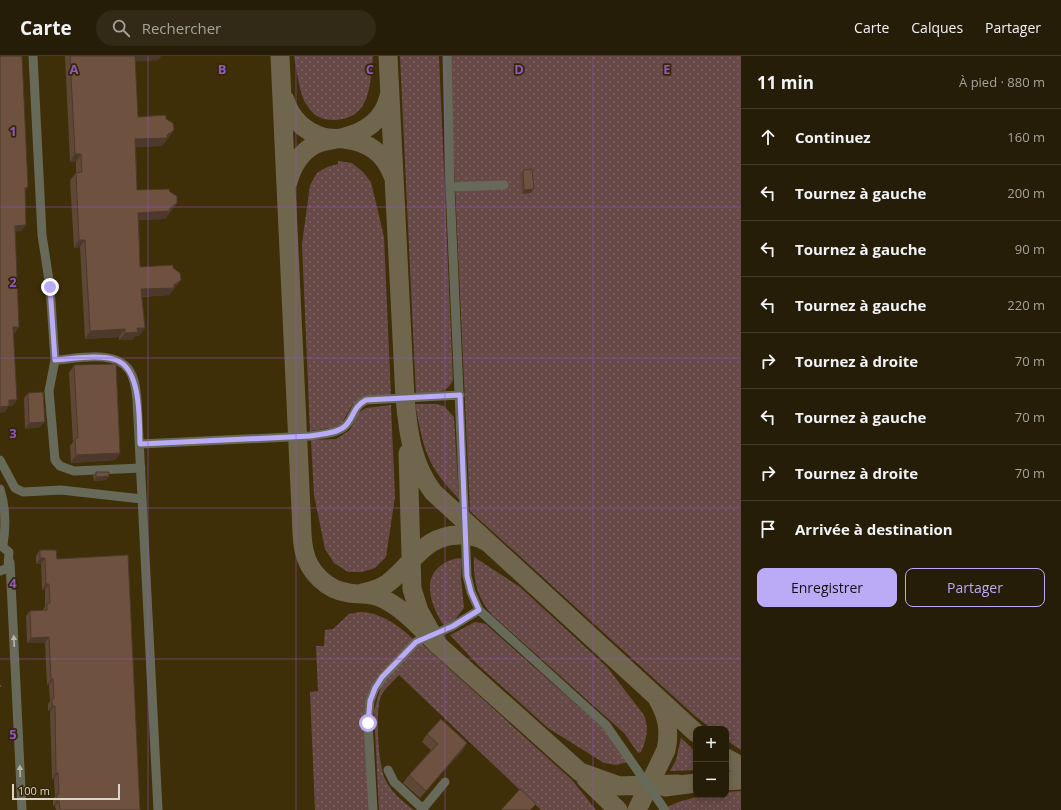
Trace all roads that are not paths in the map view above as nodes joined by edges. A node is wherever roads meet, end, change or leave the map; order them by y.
1 (33, 56) edge
2 (447, 56) edge
3 (504, 185) dead end
4 (450, 187) junction
5 (55, 360) junction
6 (460, 395) junction
7 (140, 444) junction
8 (0, 460) edge
9 (141, 468) junction
10 (0, 489) edge
11 (142, 499) junction
12 (1, 545) edge
13 (10, 562) junction
14 (0, 571) edge
15 (479, 610) junction
16 (388, 770) dead end
17 (445, 782) dead end
18 (22, 810) edge
19 (158, 810) edge
20 (373, 810) edge
21 (422, 810) edge
22 (665, 810) edge

1 - 5 street
2 - 4 street
3 - 4 street
4 - 6 street
5 - 7 street
5 - 9 street
6 - 7 street
6 - 15 street
7 - 9 street
8 - 11 street
9 - 11 street
10 - 12 street
11 - 19 street
12 - 13 street
13 - 14 street
18 -> 13 street
15 - 20 street
15 - 22 street
16 - 21 street
17 - 21 street

